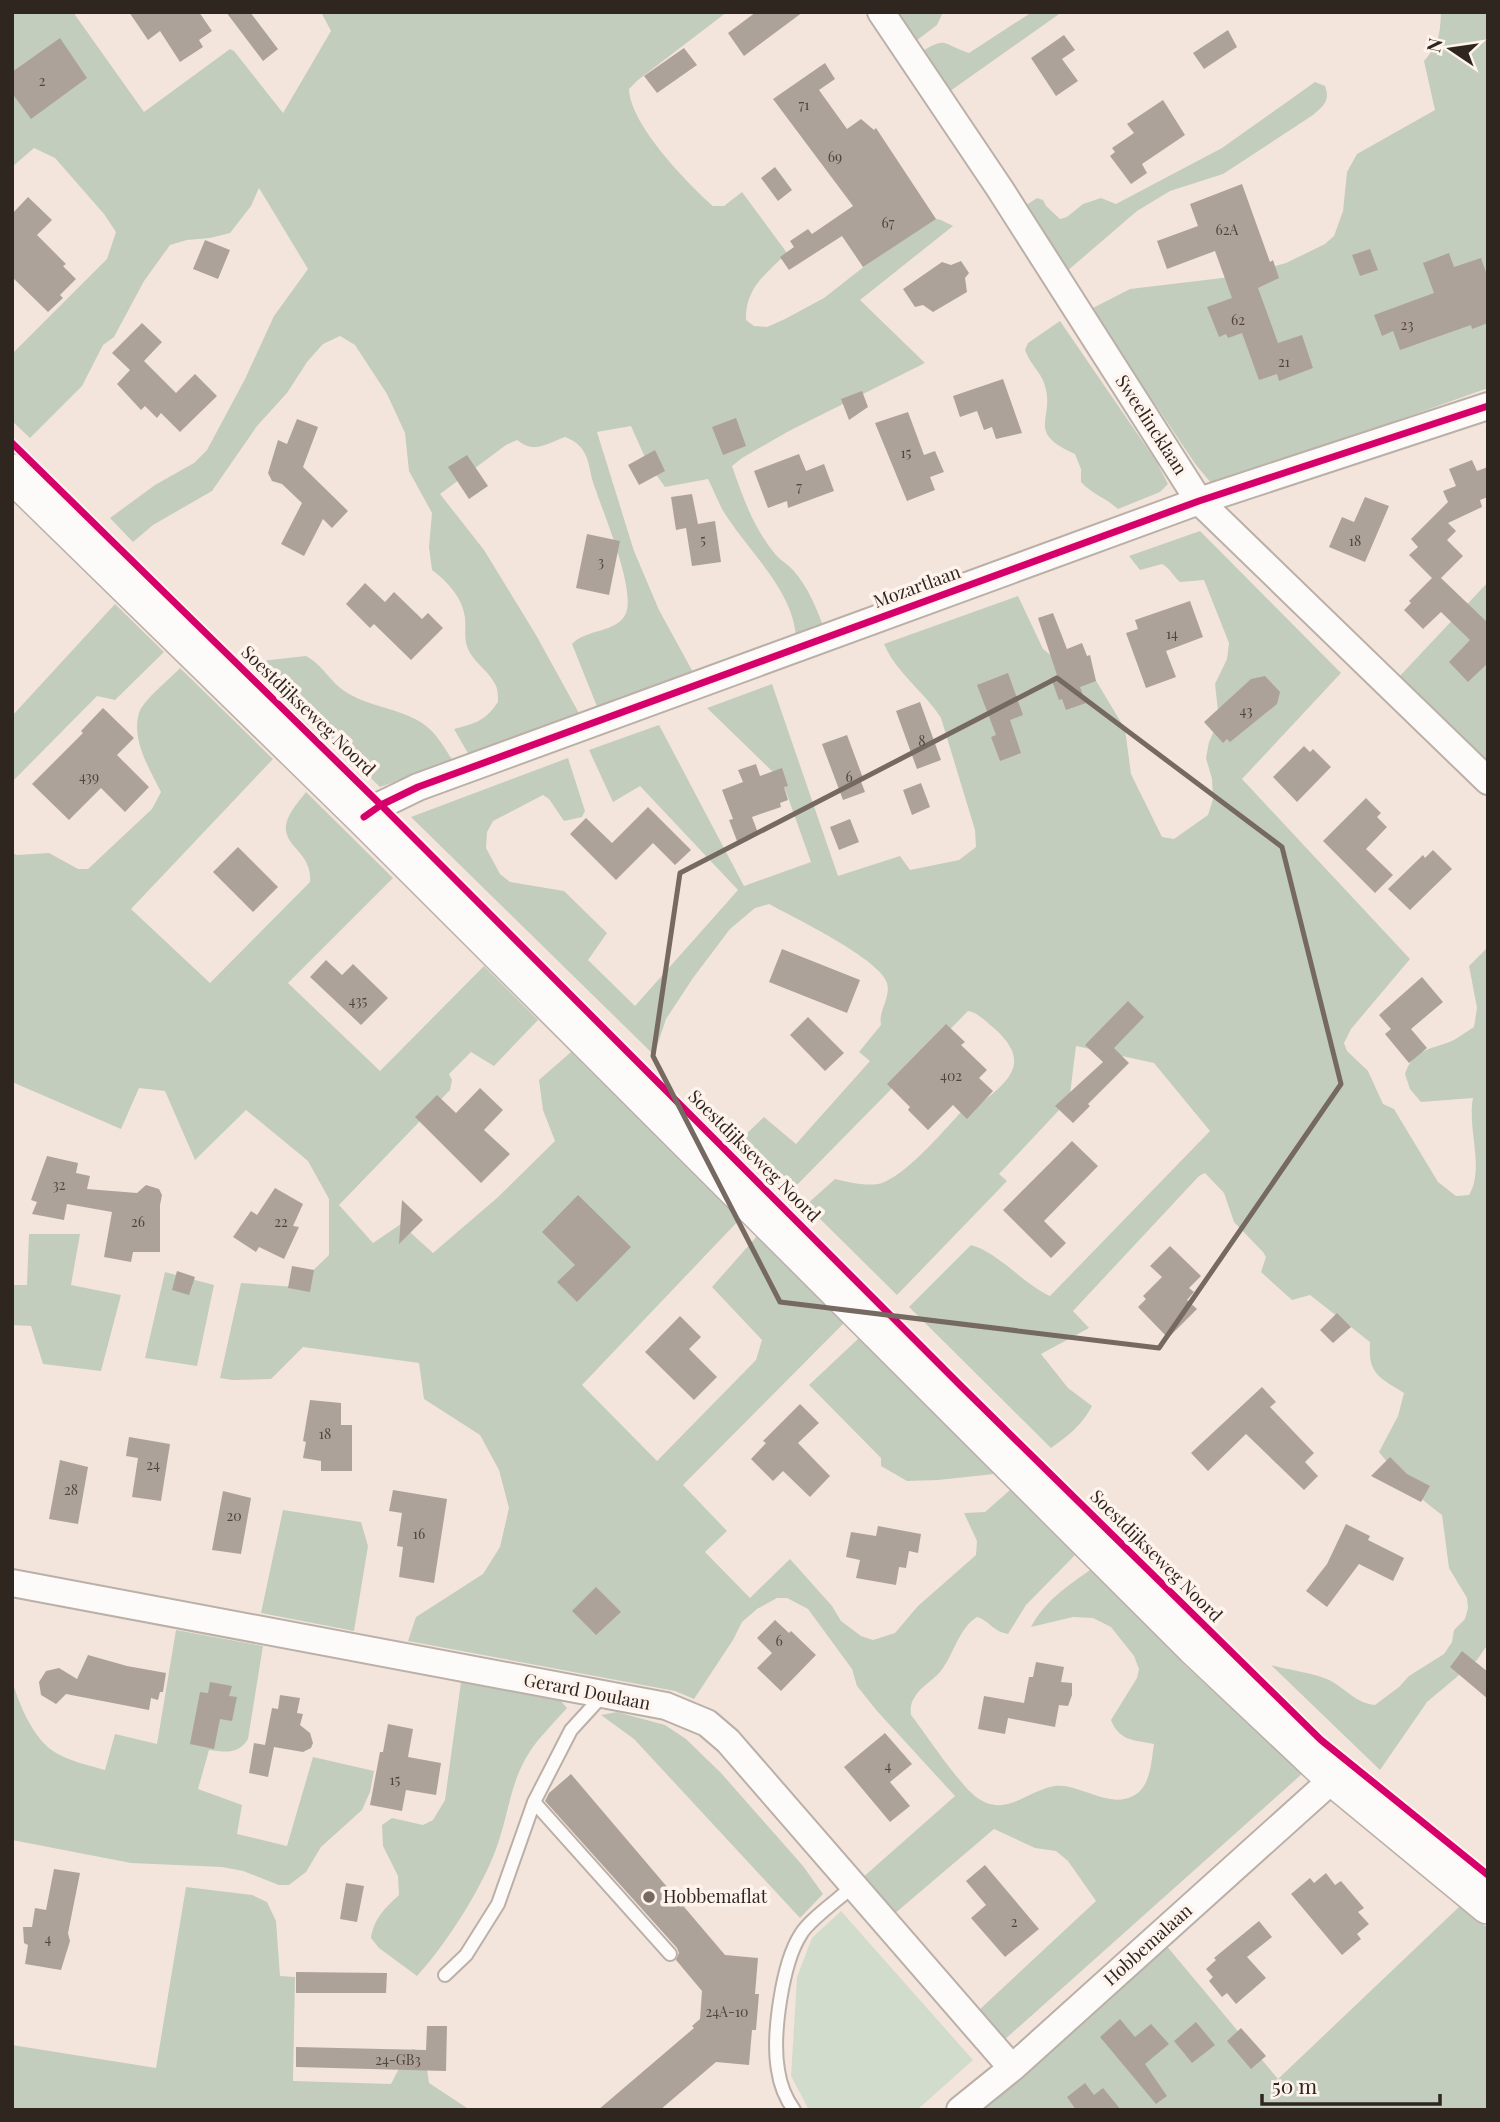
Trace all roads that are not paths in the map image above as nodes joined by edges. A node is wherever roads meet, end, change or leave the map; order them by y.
1 (881, 12) edge
2 (1488, 406) edge
3 (12, 472) edge
4 (1199, 501) junction
5 (1488, 781) edge
6 (364, 817) junction
7 (12, 1583) edge
8 (603, 1695) junction
9 (1334, 1778) junction
10 (534, 1802) junction
11 (852, 1887) junction
12 (1488, 1905) edge
13 (670, 1954) dead end
14 (444, 1975) dead end
15 (1012, 2068) junction
16 (794, 2110) edge
17 (960, 2110) edge

1 - 4 street, Sweelincklaan
2 - 4 street, Mozartlaan
3 - 6 main road, Soestdijkseweg Noord
4 - 5 street, Sweelincklaan
4 - 6 street, Mozartlaan
6 - 9 main road, Soestdijkseweg Noord
7 - 8 street, Gerard Doulaan
8 - 10 lane
8 - 11 street, Gerard Doulaan
9 - 12 main road, Soestdijkseweg Noord
9 - 15 street, Hobbemalaan
10 - 13 lane
10 - 14 lane
11 - 15 street, Gerard Doulaan
11 - 16 lane
15 - 17 street, Hobbemalaan

